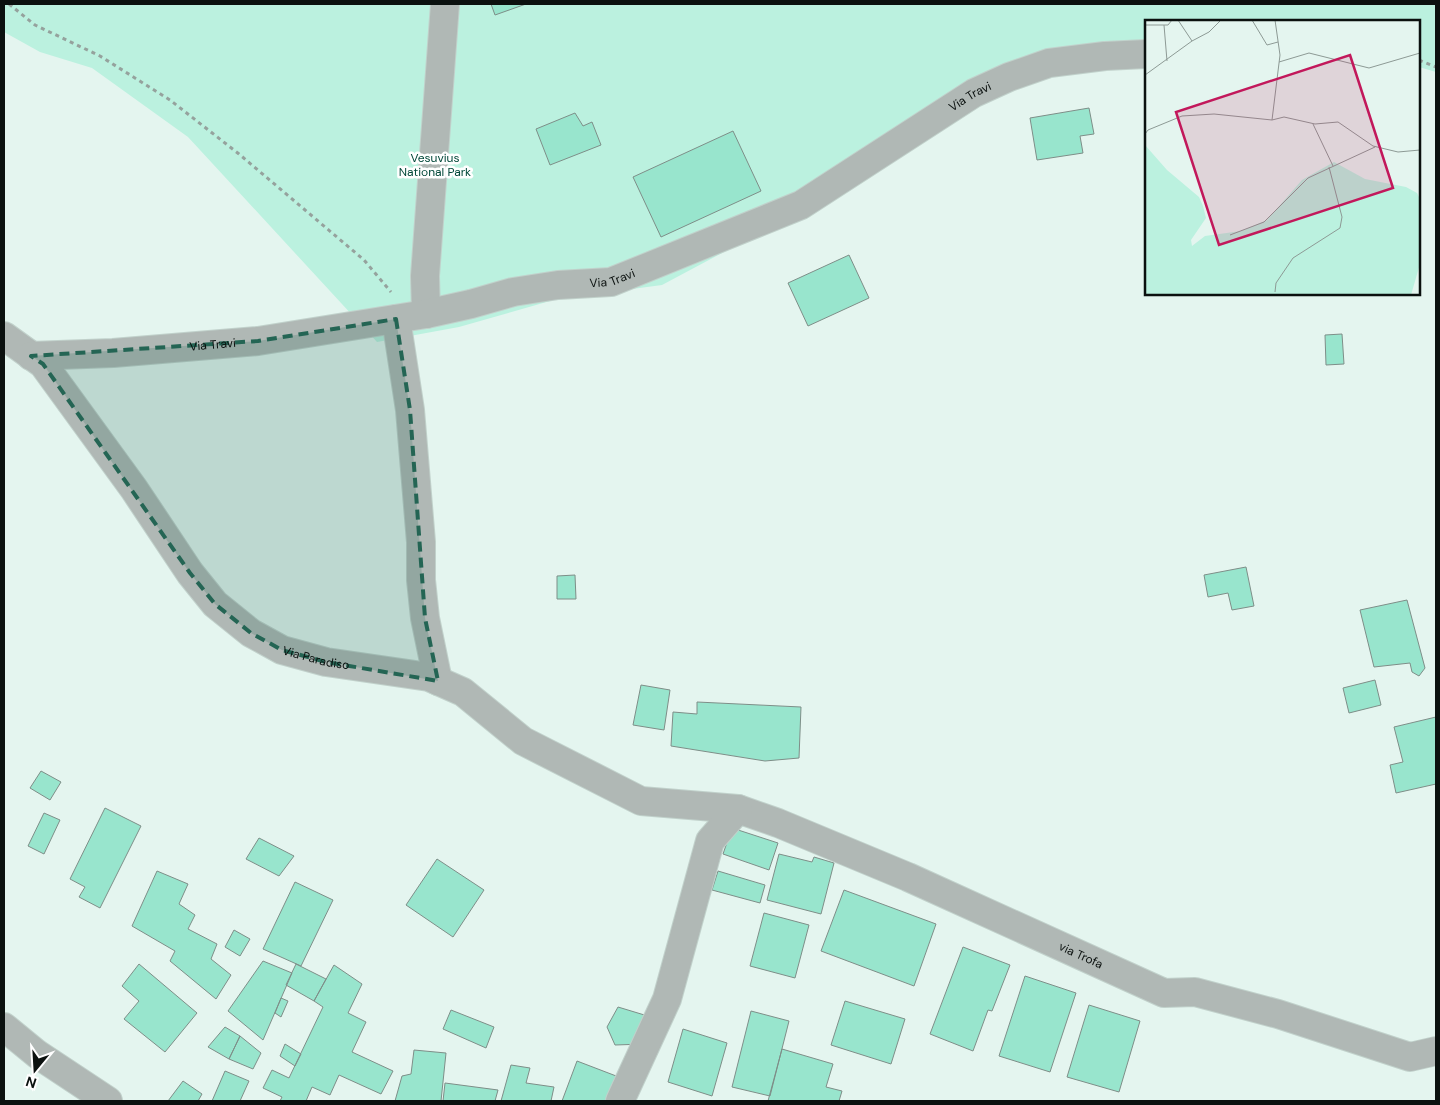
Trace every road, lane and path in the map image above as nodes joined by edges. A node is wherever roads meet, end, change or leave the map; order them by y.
1 (8, 4) edge
2 (445, 4) edge
3 (1145, 54) edge
4 (1420, 60) edge
5 (1436, 67) edge
6 (412, 317) junction
7 (4, 336) edge
8 (31, 356) junction
9 (438, 681) junction
10 (738, 809) junction
11 (4, 1027) edge
12 (1436, 1051) edge
13 (108, 1101) edge
14 (620, 1101) edge

1 - 6 path
2 - 6 street
3 - 6 street, Via Travi
4 - 5 path
6 - 8 street, Via Travi
6 - 9 street
7 - 8 street, Via Paradiso
8 - 9 street, Via Paradiso
9 - 10 street, Via Paradiso
10 - 12 street, via Trofa
10 - 14 street
11 - 13 street

